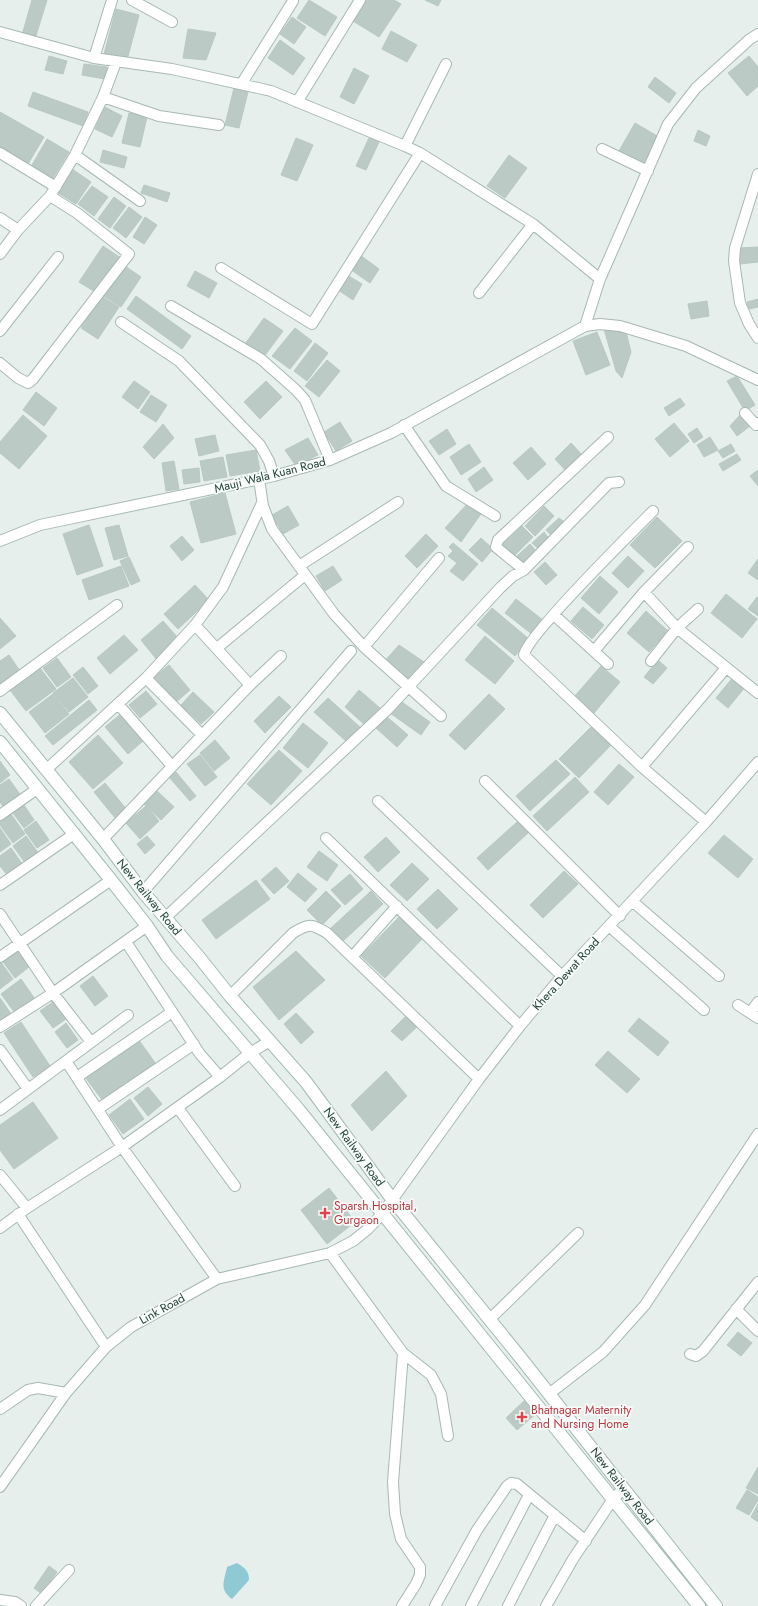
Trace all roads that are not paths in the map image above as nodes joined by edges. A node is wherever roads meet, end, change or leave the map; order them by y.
1 (112, 0) edge
2 (132, 0) edge
3 (360, 0) edge
4 (293, 1) edge
5 (172, 22) dead end
6 (0, 32) edge
7 (758, 34) edge
8 (94, 58) junction
9 (116, 62) junction
10 (446, 64) dead end
11 (242, 83) junction
12 (103, 97) junction
13 (297, 102) junction
14 (219, 125) dead end
15 (406, 146) junction
16 (602, 149) dead end
17 (0, 153) edge
18 (420, 153) junction
19 (75, 155) junction
20 (648, 172) junction
21 (758, 174) edge
22 (56, 187) junction
23 (50, 196) junction
24 (140, 201) dead end
25 (0, 218) edge
26 (533, 224) junction
27 (18, 230) junction
28 (0, 254) edge
29 (58, 257) dead end
30 (221, 268) dead end
31 (600, 279) junction
32 (479, 293) dead end
33 (171, 306) dead end
34 (121, 322) dead end
35 (585, 326) junction
36 (0, 331) edge
37 (758, 338) edge
38 (0, 363) edge
39 (757, 377) edge
40 (744, 413) dead end
41 (758, 424) edge
42 (404, 425) junction
43 (608, 436) dead end
44 (330, 460) junction
45 (274, 476) junction
46 (259, 479) junction
47 (619, 482) dead end
48 (398, 502) dead end
49 (262, 503) junction
50 (653, 511) dead end
51 (495, 516) dead end
52 (0, 541) edge
53 (688, 547) dead end
54 (439, 558) dead end
55 (302, 570) junction
56 (524, 570) junction
57 (644, 592) junction
58 (117, 605) dead end
59 (698, 609) dead end
60 (554, 615) junction
61 (195, 625) junction
62 (677, 628) junction
63 (364, 647) junction
64 (217, 648) junction
65 (351, 651) dead end
66 (594, 651) junction
67 (281, 656) dead end
68 (651, 661) dead end
69 (608, 664) dead end
70 (726, 668) junction
71 (146, 678) junction
72 (250, 685) junction
73 (410, 686) junction
74 (0, 691) edge
75 (758, 693) edge
76 (118, 704) junction
77 (0, 713) edge
78 (441, 716) dead end
79 (202, 735) junction
80 (0, 744) edge
81 (758, 762) edge
82 (172, 766) junction
83 (642, 767) junction
84 (47, 769) junction
85 (485, 781) dead end
86 (37, 789) junction
87 (378, 801) dead end
88 (0, 815) edge
89 (706, 822) junction
90 (74, 834) junction
91 (326, 838) dead end
92 (103, 839) junction
93 (111, 880) junction
94 (0, 886) edge
95 (143, 892) junction
96 (632, 901) junction
97 (397, 906) junction
98 (0, 914) edge
99 (620, 916) junction
100 (165, 918) junction
101 (147, 926) junction
102 (609, 926) junction
103 (126, 942) junction
104 (20, 944) junction
105 (0, 957) edge
106 (352, 957) junction
107 (562, 976) junction
108 (719, 976) dead end
109 (52, 992) junction
110 (230, 996) junction
111 (758, 1002) edge
112 (738, 1005) dead end
113 (704, 1010) dead end
114 (172, 1012) junction
115 (128, 1015) dead end
116 (754, 1016) edge
117 (520, 1026) junction
118 (0, 1027) edge
119 (270, 1041) junction
120 (91, 1042) junction
121 (194, 1044) junction
122 (0, 1050) edge
123 (250, 1053) junction
124 (66, 1061) junction
125 (77, 1077) junction
126 (220, 1077) junction
127 (479, 1079) junction
128 (28, 1089) junction
129 (178, 1108) junction
130 (98, 1109) junction
131 (0, 1110) edge
132 (758, 1134) edge
133 (122, 1147) junction
134 (0, 1175) edge
135 (235, 1186) dead end
136 (392, 1199) junction
137 (27, 1208) junction
138 (18, 1214) junction
139 (382, 1214) junction
140 (0, 1228) edge
141 (578, 1233) dead end
142 (330, 1253) junction
143 (217, 1279) junction
144 (758, 1282) edge
145 (736, 1309) junction
146 (489, 1320) junction
147 (758, 1331) edge
148 (106, 1347) junction
149 (403, 1353) junction
150 (690, 1354) dead end
151 (66, 1392) junction
152 (549, 1394) junction
153 (0, 1409) edge
154 (448, 1436) dead end
155 (0, 1487) edge
156 (623, 1489) junction
157 (529, 1495) junction
158 (613, 1499) junction
159 (556, 1515) junction
160 (586, 1541) junction
161 (69, 1570) dead end
162 (0, 1600) edge
163 (21, 1606) edge
164 (36, 1606) edge
165 (402, 1606) edge
166 (435, 1606) edge
167 (470, 1606) edge
168 (508, 1606) edge
169 (546, 1606) edge
170 (699, 1606) edge
171 (716, 1606) edge

1 - 8 street
2 - 5 street
3 - 13 street
4 - 11 street
6 - 8 street
7 - 20 street
8 - 9 street
9 - 11 street
9 - 12 street
10 - 15 street
11 - 13 street
12 - 14 street
12 - 19 street
13 - 15 street
15 - 18 street
16 - 20 street
17 - 22 street
18 - 26 street
18 - 30 street
19 - 22 street
19 - 24 street
20 - 31 street
21 - 37 street
22 - 23 street
23 - 27 street
23 - 38 street
25 - 27 street
26 - 31 street
26 - 32 street
27 - 28 street
29 - 36 street
31 - 35 street
33 - 44 street
34 - 45 street
35 - 39 street
35 - 42 street, Mauji Wala Kuan Road
40 - 41 street
42 - 44 street, Mauji Wala Kuan Road
42 - 51 street
43 - 56 street
44 - 45 street, Mauji Wala Kuan Road
45 - 46 street, Mauji Wala Kuan Road
46 - 49 street
46 - 52 street, Mauji Wala Kuan Road
47 - 56 street
48 - 55 street
49 - 55 street
49 - 61 street
50 - 60 street
53 - 57 street
54 - 63 street
55 - 63 street
55 - 64 street
56 - 73 street
57 - 62 street
57 - 66 street
58 - 74 street
59 - 62 street
60 - 66 street
60 - 83 street
61 - 64 street
61 - 71 street
62 - 68 street
62 - 70 street
63 - 73 street
64 - 72 street
65 - 95 street
66 - 69 street
67 - 72 street
70 - 75 street
70 - 83 street
71 - 76 street
71 - 79 street
72 - 79 street
73 - 78 street
73 - 100 street
76 - 82 street
76 - 84 street
77 - 84 main road, New Railway Road
79 - 82 street
80 - 86 main road, New Railway Road
81 - 89 street, Khera Dewat Road
82 - 92 street
83 - 89 street
84 - 92 main road, New Railway Road
85 - 99 street
86 - 88 street
86 - 90 main road, New Railway Road
87 - 107 street
89 - 96 street, Khera Dewat Road
90 - 93 main road, New Railway Road
90 - 94 street
91 - 97 street
92 - 95 main road, New Railway Road
93 - 101 main road, New Railway Road
93 - 104 street
95 - 100 main road, New Railway Road
96 - 99 street, Khera Dewat Road
96 - 108 street
97 - 106 street
97 - 117 street
98 - 104 street
99 - 102 street, Khera Dewat Road
100 - 110 main road, New Railway Road
101 - 103 street
101 - 123 main road, New Railway Road
102 - 107 street, Khera Dewat Road
102 - 113 street
103 - 109 street
103 - 114 street
104 - 105 street
104 - 109 street
106 - 110 street
106 - 127 street
107 - 117 street, Khera Dewat Road
109 - 118 street
109 - 120 street
110 - 119 main road, New Railway Road
111 - 116 street
112 - 116 street
114 - 121 street
114 - 125 street
115 - 120 street
117 - 127 street, Khera Dewat Road
119 - 123 street
119 - 136 main road, New Railway Road
120 - 124 street
121 - 126 street
121 - 130 street
122 - 128 street
123 - 126 street
123 - 139 main road, New Railway Road
124 - 125 street
124 - 128 street
125 - 130 street
126 - 129 street
127 - 136 street, Khera Dewat Road
128 - 131 street
129 - 133 street
129 - 135 street
130 - 133 street
132 - 152 street
133 - 137 street
133 - 143 street
134 - 137 street
136 - 139 street, Khera Dewat Road
136 - 146 main road, New Railway Road
137 - 138 street
138 - 140 street
138 - 148 street
139 - 142 street, Link Road
139 - 158 main road, New Railway Road
141 - 146 street
142 - 143 street, Link Road
142 - 149 street
143 - 148 street, Link Road
144 - 145 street
145 - 147 street
145 - 150 street
146 - 152 main road, New Railway Road
148 - 151 street, Link Road
149 - 154 street
149 - 165 street
151 - 153 street
151 - 155 street, Link Road
152 - 156 main road, New Railway Road
156 - 158 street
156 - 171 main road, New Railway Road
157 - 159 street
157 - 166 street
157 - 167 street
158 - 160 street
158 - 170 main road, New Railway Road
159 - 160 street
159 - 168 street
160 - 169 street
161 - 164 street
162 - 163 street

